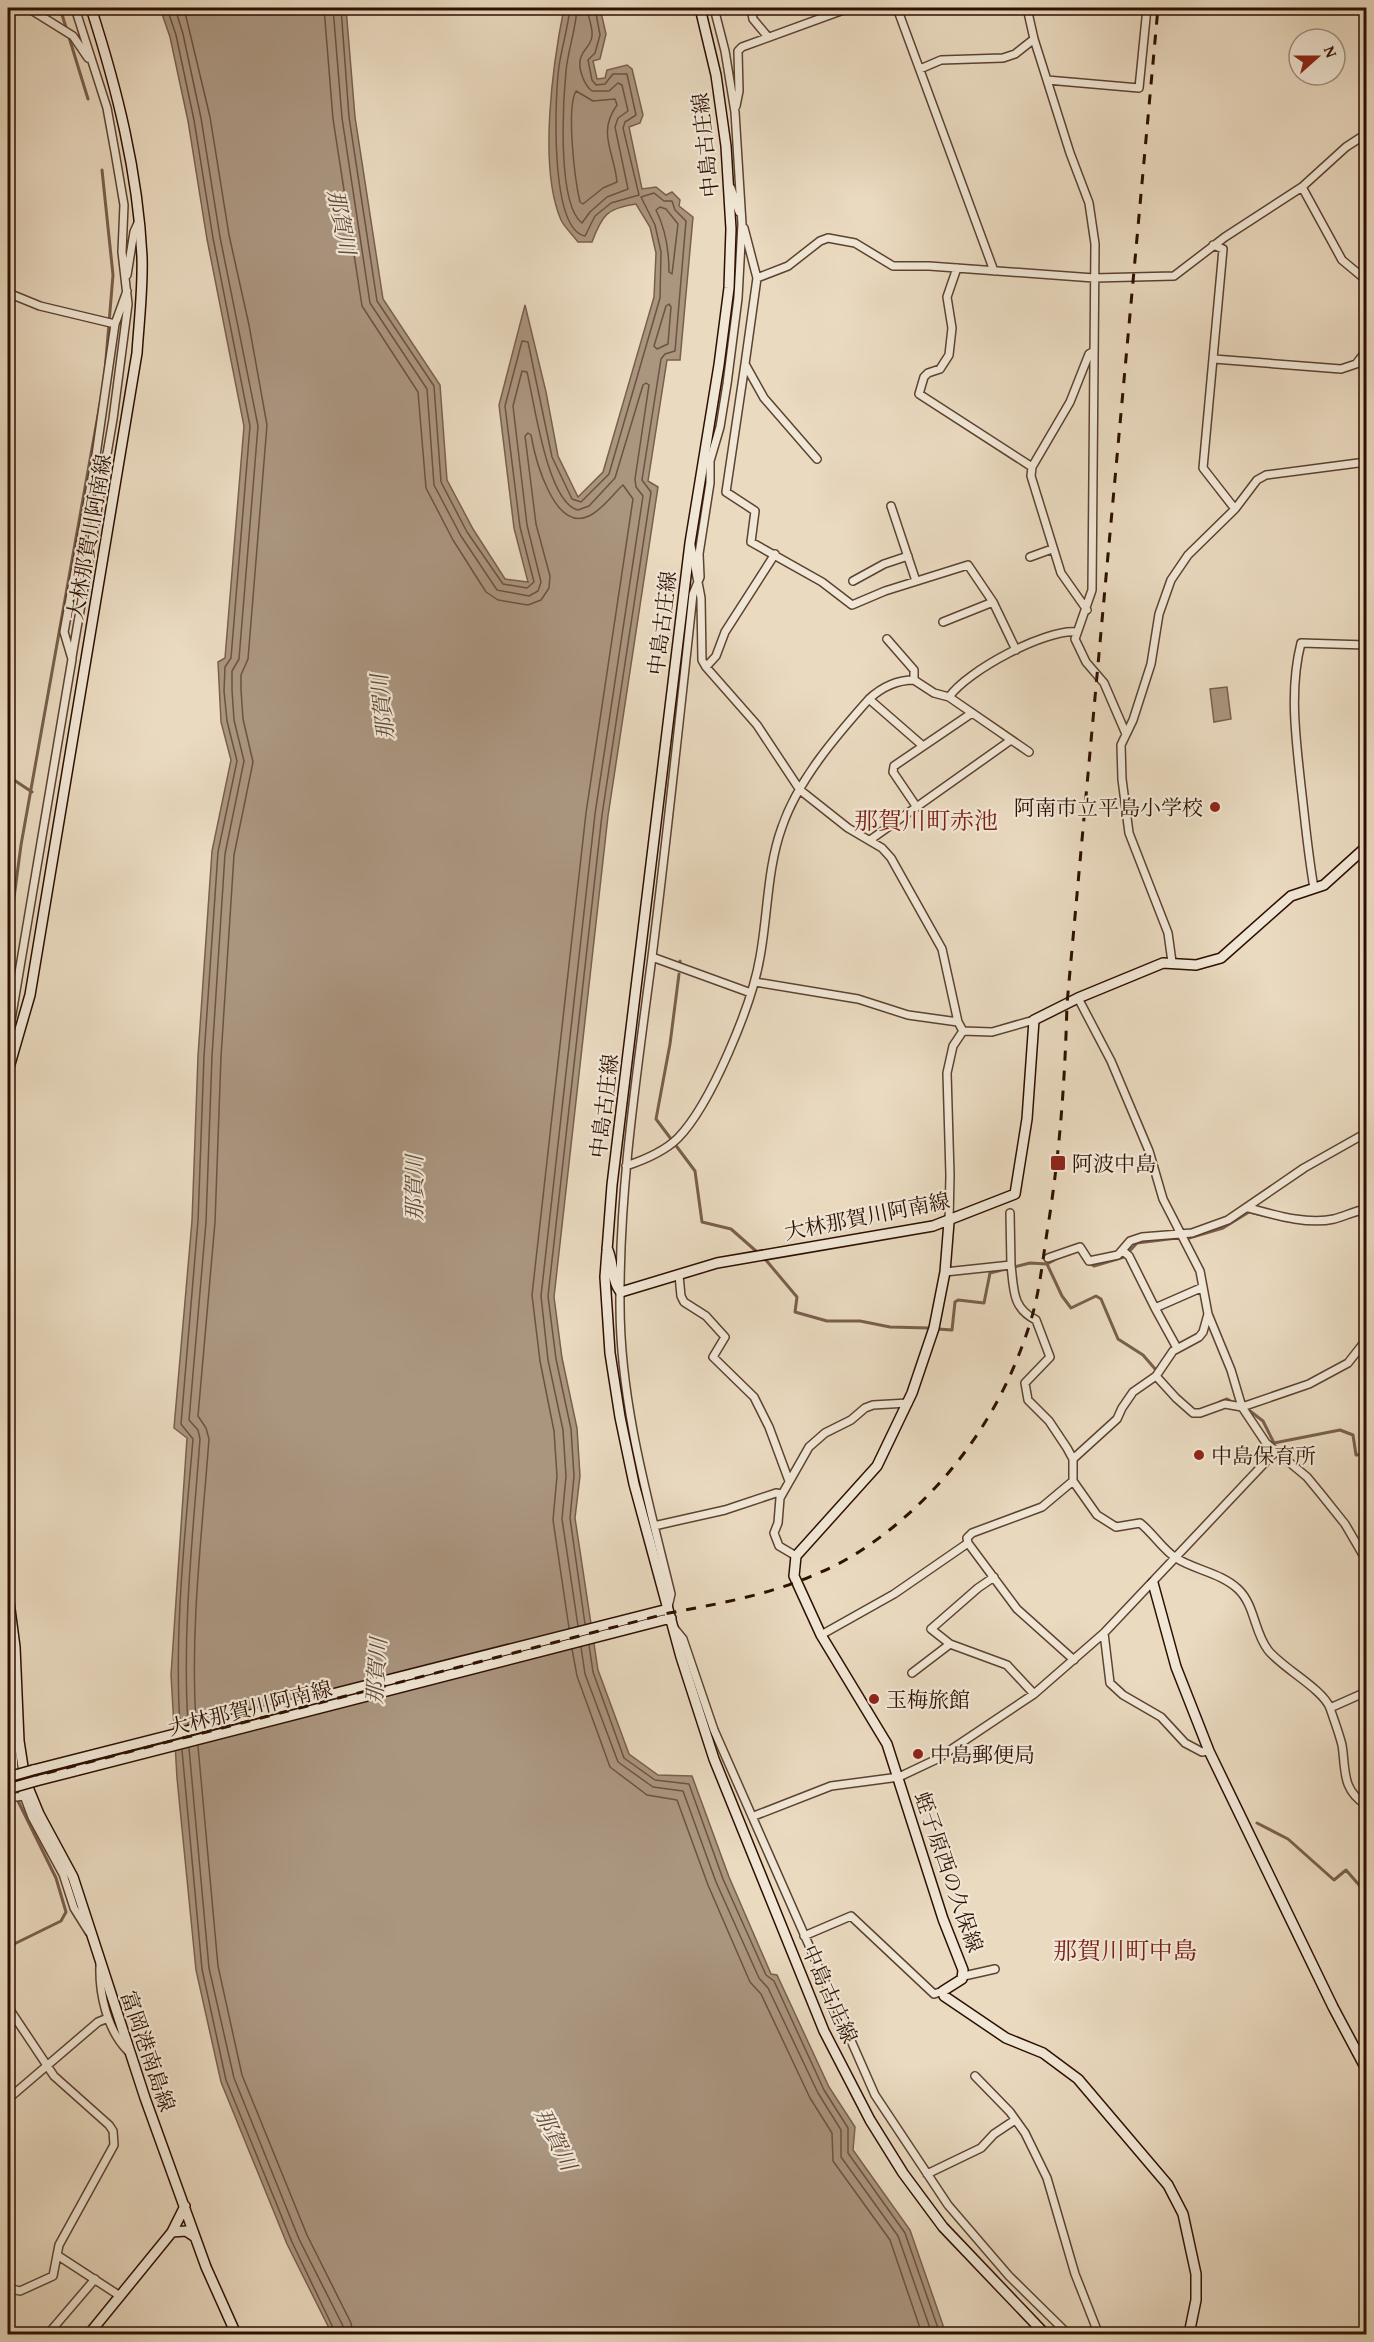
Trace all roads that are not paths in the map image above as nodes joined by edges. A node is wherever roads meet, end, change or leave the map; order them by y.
1 (27, 8) edge
2 (75, 8) edge
3 (91, 8) edge
4 (700, 8) edge
5 (714, 8) edge
6 (751, 8) edge
7 (849, 8) edge
8 (897, 8) edge
9 (1028, 8) edge
10 (1147, 8) edge
11 (768, 37) junction
12 (1034, 39) junction
13 (92, 62) junction
14 (920, 69) junction
15 (1047, 80) junction
16 (735, 112) junction
17 (1366, 134) edge
18 (729, 185) junction
19 (1302, 187) junction
20 (138, 223) junction
21 (742, 224) junction
22 (1214, 245) junction
23 (957, 268) junction
24 (994, 271) junction
25 (757, 278) junction
26 (1094, 278) junction
27 (126, 280) junction
28 (1366, 280) edge
29 (127, 291) junction
30 (8, 293) edge
31 (115, 324) junction
32 (1094, 351) junction
33 (1366, 351) edge
34 (1214, 358) junction
35 (745, 364) junction
36 (817, 459) dead end
37 (707, 460) junction
38 (1366, 462) edge
39 (1032, 467) junction
40 (891, 506) dead end
41 (1235, 509) junction
42 (690, 543) junction
43 (1052, 549) junction
44 (775, 554) junction
45 (908, 556) junction
46 (1030, 557) dead end
47 (916, 580) junction
48 (697, 581) junction
49 (853, 581) dead end
50 (993, 602) junction
51 (1087, 610) junction
52 (943, 622) dead end
53 (1076, 632) junction
54 (886, 639) dead end
55 (1366, 645) edge
56 (1016, 650) junction
57 (72, 659) junction
58 (706, 668) junction
59 (914, 680) junction
60 (949, 697) junction
61 (869, 699) junction
62 (972, 713) junction
63 (1126, 734) junction
64 (1011, 740) junction
65 (924, 746) junction
66 (1029, 752) dead end
67 (800, 790) junction
68 (916, 806) junction
69 (870, 840) junction
70 (1366, 847) edge
71 (1314, 888) junction
72 (652, 957) junction
73 (1172, 962) junction
74 (755, 982) junction
75 (751, 993) junction
76 (1078, 998) junction
77 (1034, 1020) junction
78 (958, 1022) junction
79 (963, 1031) junction
80 (8, 1038) edge
81 (8, 1064) edge
82 (1366, 1133) edge
83 (626, 1166) junction
84 (1249, 1208) junction
85 (1366, 1209) edge
86 (1010, 1213) dead end
87 (949, 1222) junction
88 (1181, 1235) junction
89 (606, 1245) junction
90 (1126, 1253) junction
91 (1048, 1258) dead end
92 (1011, 1268) junction
93 (945, 1272) junction
94 (679, 1275) junction
95 (1203, 1287) junction
96 (621, 1292) junction
97 (1155, 1308) junction
98 (1208, 1314) junction
99 (1366, 1340) edge
100 (1177, 1348) junction
101 (1156, 1376) junction
102 (908, 1403) junction
103 (1242, 1407) junction
104 (1275, 1452) junction
105 (1073, 1459) junction
106 (789, 1481) junction
107 (1073, 1481) junction
108 (782, 1494) junction
109 (654, 1526) junction
110 (968, 1543) junction
111 (796, 1556) junction
112 (1175, 1557) junction
113 (1366, 1560) edge
114 (994, 1578) junction
115 (1153, 1583) junction
116 (8, 1594) edge
117 (668, 1615) junction
118 (1104, 1633) junction
119 (10, 1635) edge
120 (821, 1635) junction
121 (950, 1644) junction
122 (8, 1647) edge
123 (1074, 1660) junction
124 (912, 1673) dead end
125 (8, 1676) edge
126 (1366, 1692) edge
127 (1034, 1694) junction
128 (1330, 1708) junction
129 (1209, 1751) junction
130 (10, 1771) edge
131 (899, 1777) junction
132 (14, 1796) edge
133 (1366, 1805) edge
134 (754, 1816) junction
135 (92, 1936) junction
136 (804, 1936) junction
137 (100, 1962) junction
138 (995, 1969) dead end
139 (964, 1976) junction
140 (943, 1991) junction
141 (8, 2007) edge
142 (108, 2018) junction
143 (128, 2051) junction
144 (46, 2065) junction
145 (1366, 2069) edge
146 (975, 2076) dead end
147 (8, 2099) edge
148 (1016, 2120) junction
149 (927, 2174) junction
150 (185, 2206) junction
151 (172, 2232) junction
152 (195, 2237) junction
153 (57, 2255) junction
154 (95, 2279) junction
155 (8, 2288) edge
156 (120, 2296) junction
157 (8, 2315) edge
158 (11, 2334) edge
159 (48, 2334) edge
160 (89, 2334) edge
161 (236, 2334) edge
162 (1045, 2334) edge
163 (1068, 2334) edge
164 (1093, 2334) edge
165 (1189, 2334) edge

1 - 13 street
2 - 13 street
3 - 20 main road, 大林那賀川阿南線
4 - 18 main road, 中島古庄線
5 - 16 street
6 - 11 street
7 - 11 street
8 - 14 street
9 - 12 street
10 - 15 street
11 - 16 street
12 - 14 street
12 - 15 street
13 - 27 street
14 - 24 street
15 - 26 street
16 - 21 street
17 - 19 street
18 - 21 street
18 - 37 main road, 中島古庄線
19 - 22 street
19 - 28 street
20 - 27 street
20 - 81 main road, 大林那賀川阿南線
21 - 25 street
21 - 37 street
22 - 26 street
22 - 34 street
23 - 24 street
23 - 25 street
23 - 39 street
24 - 26 street
25 - 35 street
26 - 32 street
27 - 29 street
29 - 31 street
29 - 57 street
30 - 31 street
31 - 57 street
32 - 39 street
32 - 51 street
33 - 34 street
34 - 41 street
35 - 36 street
35 - 44 street
37 - 42 main road, 中島古庄線
37 - 48 street
38 - 41 street
39 - 43 street
40 - 45 street
41 - 63 street
42 - 48 street
42 - 89 main road, 中島古庄線
43 - 46 street
43 - 51 street
44 - 47 street
44 - 58 street
45 - 47 street
45 - 49 street
47 - 50 street
48 - 58 street
48 - 72 street
50 - 52 street
50 - 56 street
51 - 53 street
53 - 56 street
53 - 63 street
54 - 59 street
55 - 71 street
56 - 60 street
57 - 80 street
58 - 67 street
59 - 60 street
59 - 61 street
60 - 62 street
61 - 65 street
61 - 67 street
62 - 64 street
62 - 65 street
63 - 73 street
64 - 66 street
64 - 68 street
65 - 68 street
67 - 69 street
67 - 74 street
68 - 69 street
69 - 78 street
70 - 71 main road
71 - 73 main road
72 - 75 street
72 - 83 street
73 - 76 main road
74 - 75 street
74 - 78 street
75 - 83 street
76 - 77 main road
76 - 88 street
77 - 79 street
77 - 87 main road, 大林那賀川阿南線
78 - 79 street
79 - 87 street
82 - 84 street
83 - 96 street
84 - 85 street
84 - 88 street
86 - 92 street
87 - 93 main road
87 - 94 main road, 大林那賀川阿南線
88 - 90 street
88 - 95 street
89 - 96 main road
89 - 117 main road
90 - 91 street
90 - 97 street
92 - 93 street
92 - 105 street
93 - 102 main road
94 - 96 main road, 大林那賀川阿南線
94 - 106 street
95 - 97 street
95 - 98 street
96 - 109 street
97 - 100 street
98 - 100 street
98 - 103 street
99 - 103 street
100 - 101 street
101 - 103 street
101 - 105 street
102 - 106 street
102 - 111 main road
103 - 104 street
104 - 112 street
104 - 113 street
105 - 107 street
106 - 108 street
107 - 110 street
107 - 112 street
108 - 109 street
108 - 111 street
109 - 117 street
110 - 114 street
110 - 120 street
111 - 120 main road, 蛭子原西の久保線
112 - 115 street
112 - 128 street
114 - 121 street
114 - 123 street
115 - 118 street
115 - 129 main road
116 - 119 main road
117 - 130 main road, 大林那賀川阿南線, bridge
117 - 132 main road, 大林那賀川阿南線, bridge
117 - 134 street
117 - 162 main road, 中島古庄線
118 - 123 street
118 - 129 street
119 - 122 street
119 - 135 main road, 富岡港南島線
120 - 131 main road, 蛭子原西の久保線
121 - 124 street
121 - 127 street
123 - 127 street
125 - 130 street
126 - 128 street
127 - 131 street
128 - 133 street
129 - 145 main road
130 - 132 street
131 - 134 street
131 - 139 main road, 蛭子原西の久保線
132 - 135 street
134 - 136 street
135 - 137 main road, 富岡港南島線
136 - 140 street
136 - 149 street
137 - 142 street
137 - 143 main road, 富岡港南島線
138 - 139 street
139 - 140 main road, 蛭子原西の久保線
140 - 165 main road
141 - 144 street
142 - 143 street
142 - 144 street
143 - 150 main road, 富岡港南島線
144 - 147 street
144 - 153 street
146 - 148 street
148 - 149 street
148 - 164 street
149 - 163 street
150 - 151 main road
150 - 152 main road, 富岡港南島線
151 - 152 main road
151 - 156 main road
152 - 161 main road, 富岡港南島線
153 - 154 street
153 - 155 street
154 - 156 street
154 - 159 street
156 - 160 main road
157 - 158 street

